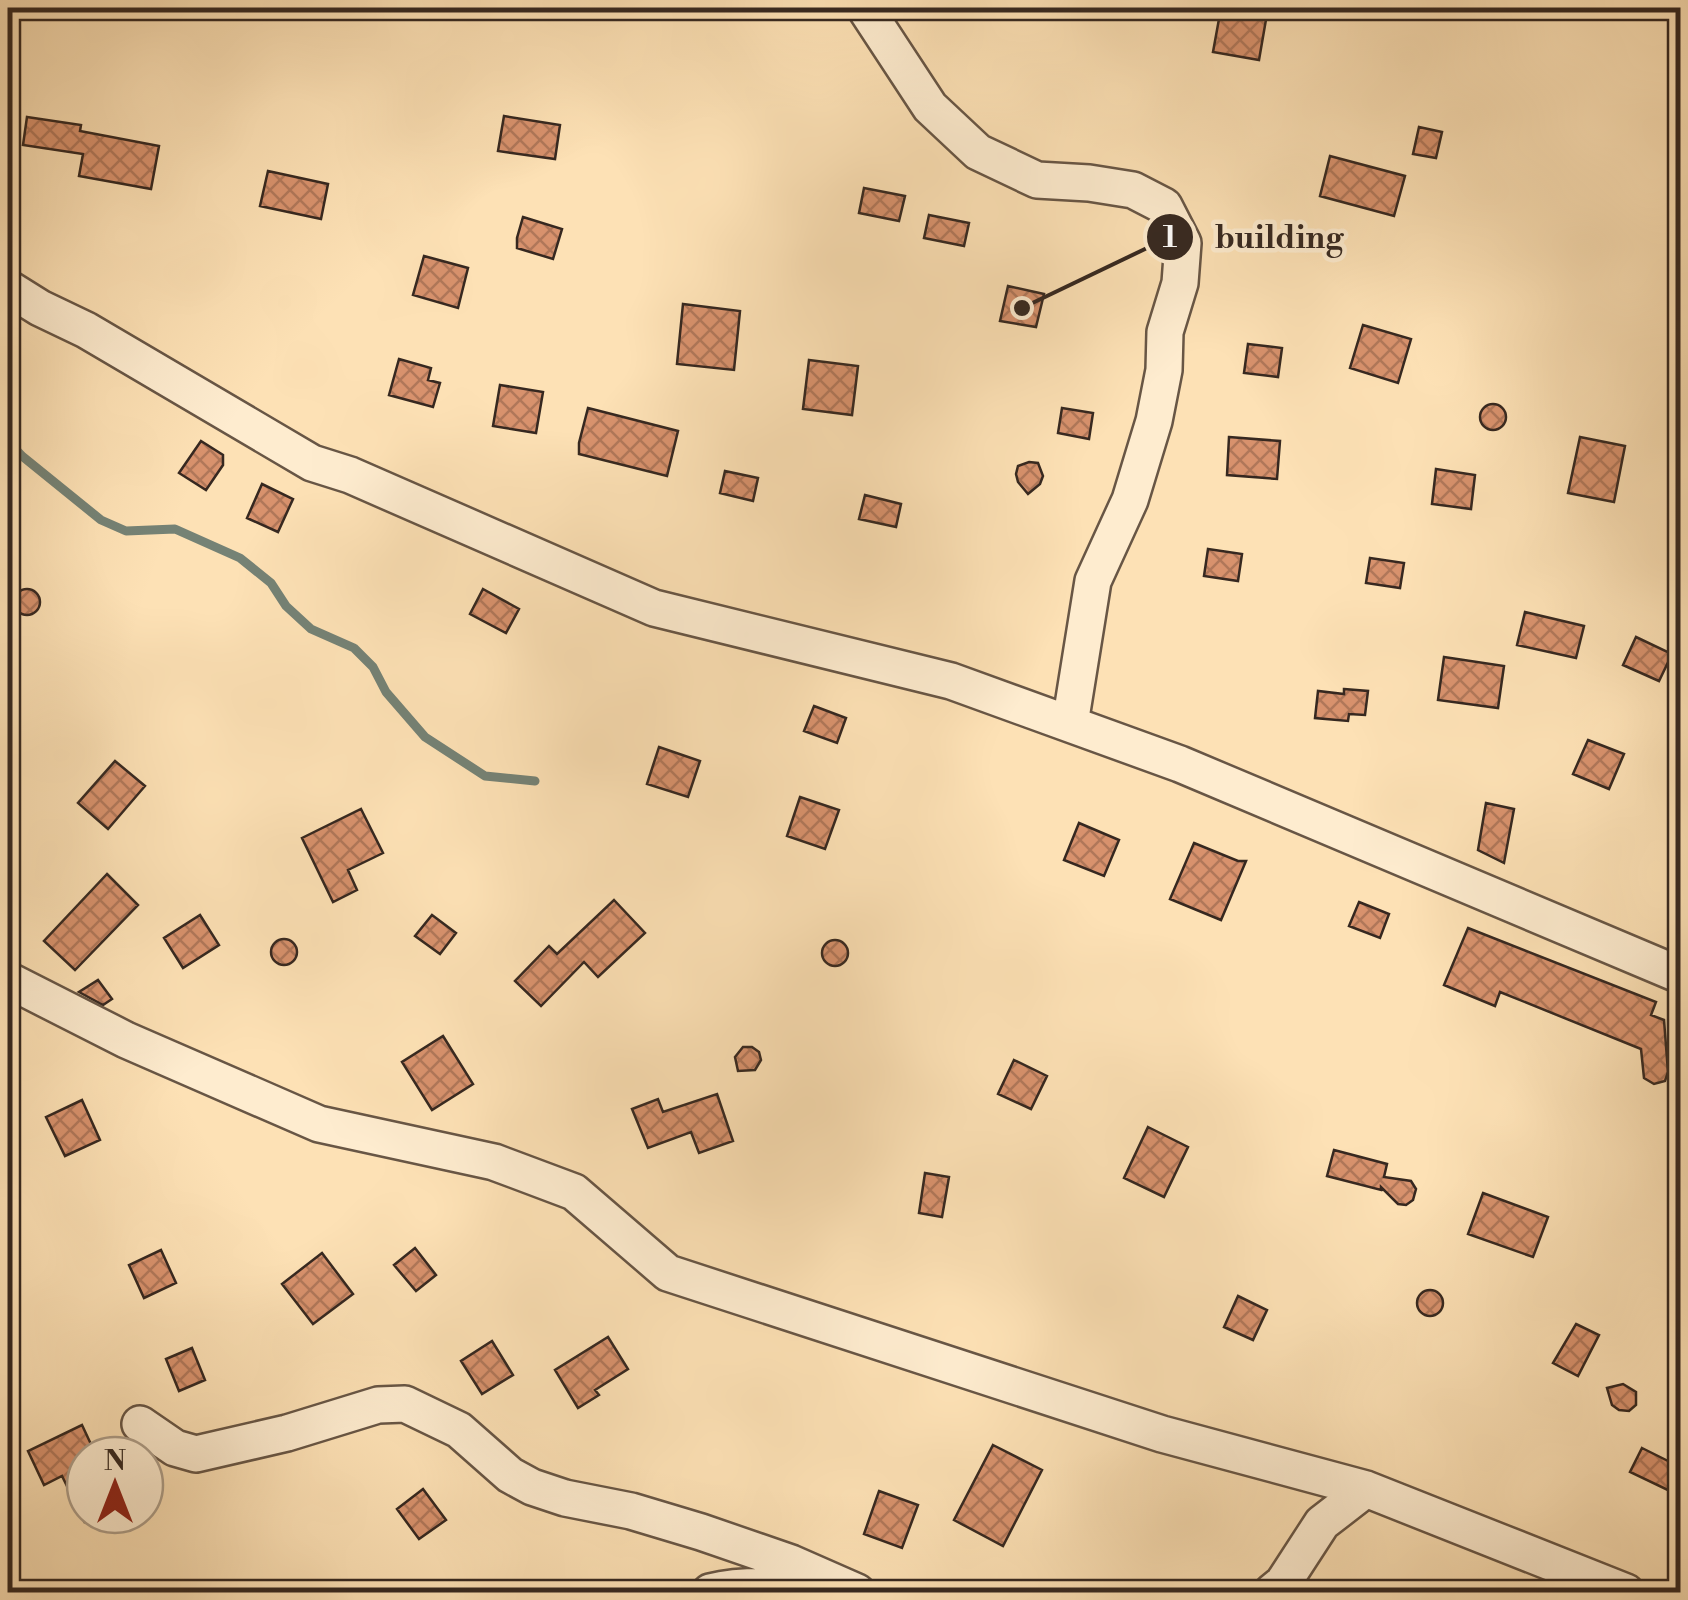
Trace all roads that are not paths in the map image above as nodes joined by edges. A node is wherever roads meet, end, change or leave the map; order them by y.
1 (865, 8) edge
2 (8, 288) edge
3 (1070, 724) junction
4 (1680, 975) edge
5 (8, 980) edge
6 (140, 1424) dead end
7 (1366, 1489) junction
8 (710, 1592) edge
9 (834, 1592) edge
10 (858, 1592) edge
11 (1272, 1592) edge
12 (1626, 1592) edge

1 - 3 street
2 - 3 street
3 - 4 street
5 - 7 street
6 - 10 street
7 - 11 street
7 - 12 street
8 - 9 street

